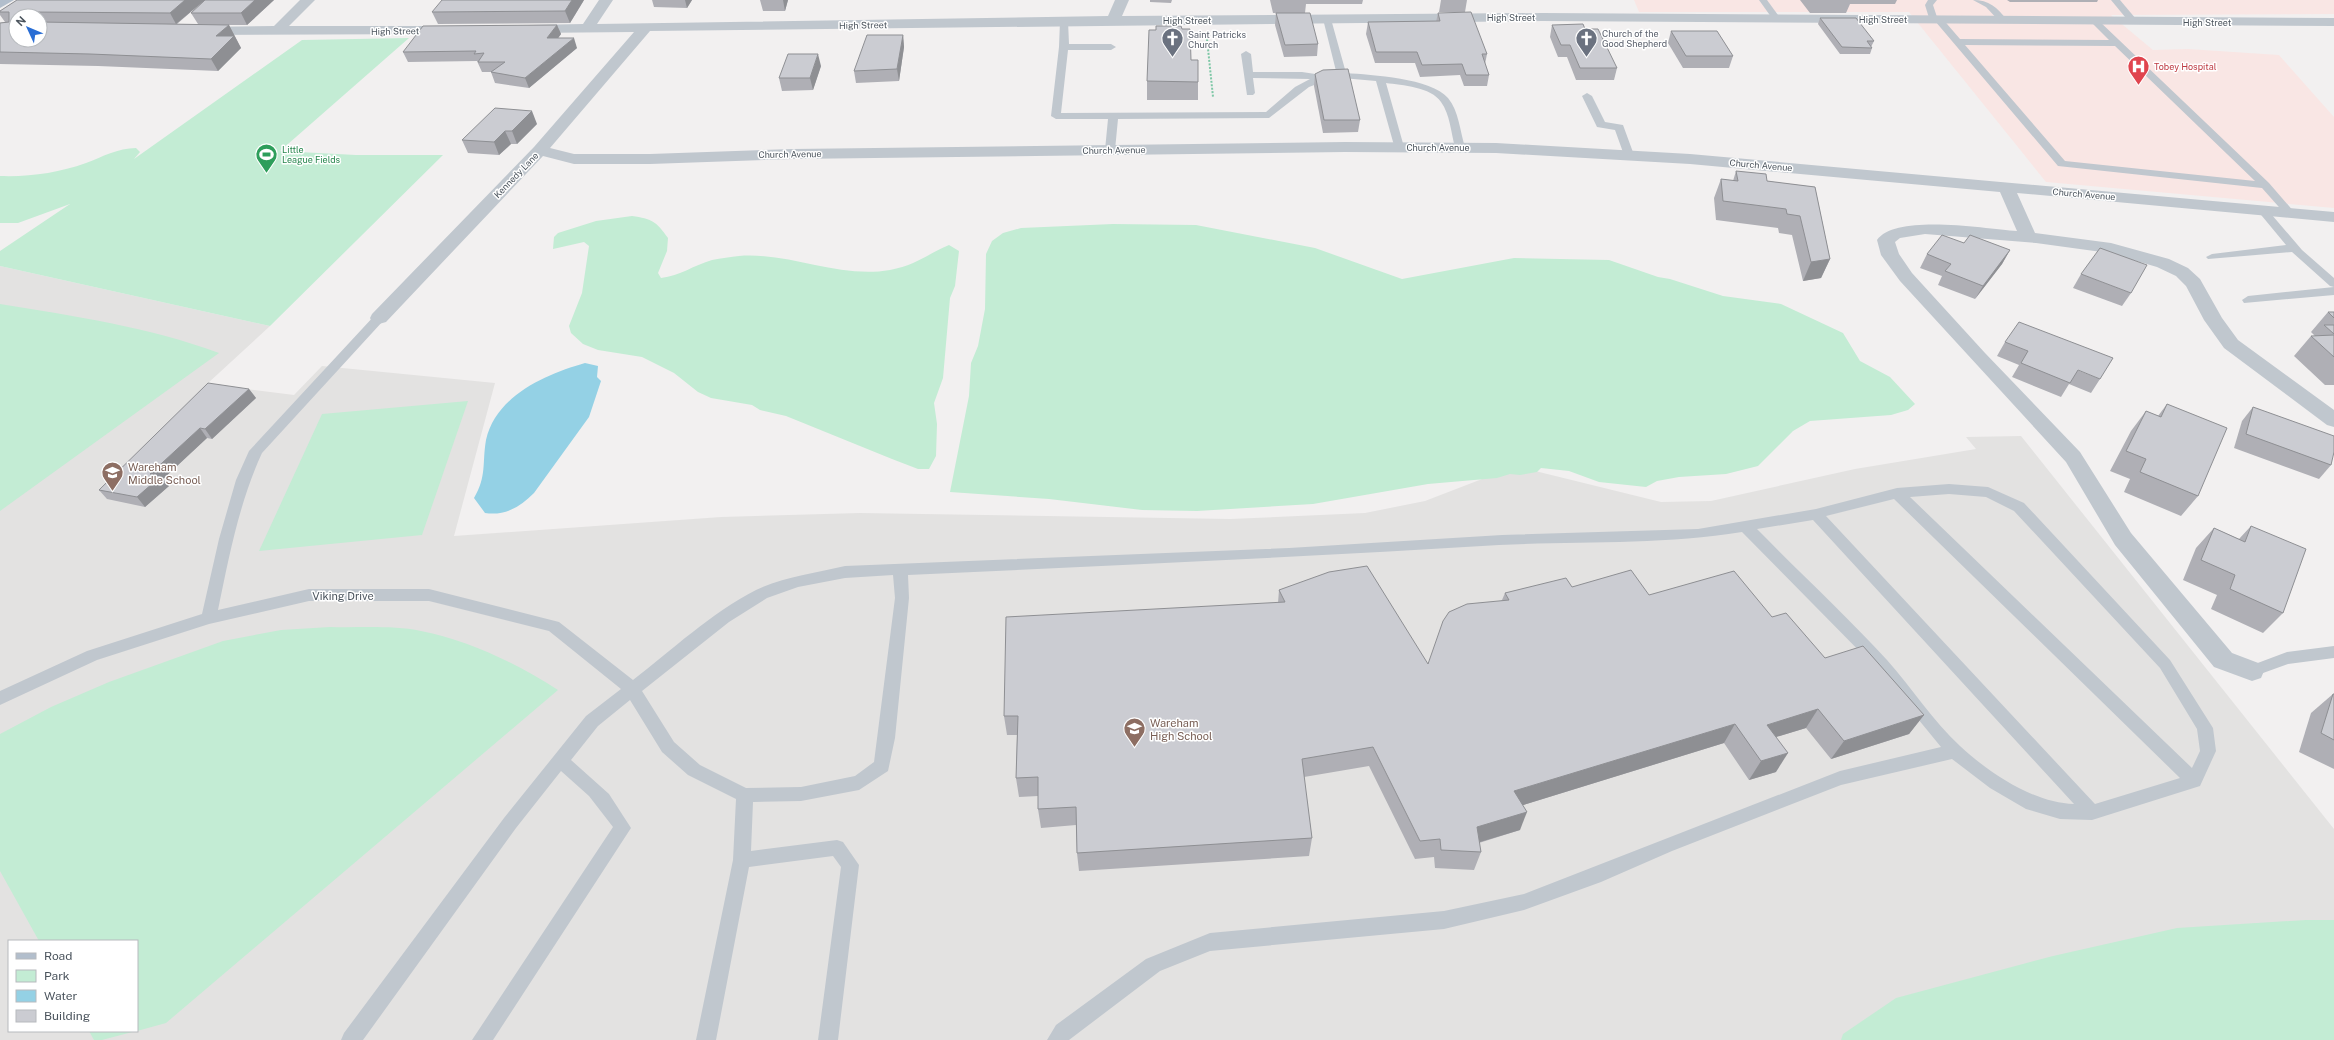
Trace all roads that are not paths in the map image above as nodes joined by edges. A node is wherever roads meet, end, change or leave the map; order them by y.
1 (7, 0) edge
2 (308, 0) edge
3 (606, 0) edge
4 (1122, 0) edge
5 (1764, 0) edge
6 (1933, 0) edge
7 (1977, 0) edge
8 (2115, 0) edge
9 (0, 4) edge
10 (1327, 19) junction
11 (1777, 19) junction
12 (1936, 19) junction
13 (2003, 20) junction
14 (1064, 21) junction
15 (1113, 21) junction
16 (2094, 21) junction
17 (2133, 21) junction
18 (2334, 22) edge
19 (646, 27) junction
20 (587, 28) junction
21 (460, 30) edge
22 (514, 30) edge
23 (187, 31) edge
24 (277, 31) junction
25 (1958, 42) junction
26 (2117, 43) junction
27 (1064, 47) junction
28 (1111, 47) dead end
29 (1246, 54) dead end
30 (1342, 74) junction
31 (1248, 76) junction
32 (1318, 77) junction
33 (1380, 80) junction
34 (1250, 93) dead end
35 (1587, 96) dead end
36 (1113, 116) junction
37 (1399, 147) junction
38 (1460, 147) junction
39 (540, 150) junction
40 (1110, 150) junction
41 (1628, 155) junction
42 (2265, 185) junction
43 (2006, 187) junction
44 (2262, 210) junction
45 (2290, 213) junction
46 (2334, 217) edge
47 (2028, 237) junction
48 (2294, 248) junction
49 (2212, 257) dead end
50 (2334, 284) edge
51 (2334, 291) edge
52 (2248, 300) dead end
53 (379, 318) joint
54 (2334, 420) edge
55 (1897, 493) junction
56 (1816, 514) junction
57 (1746, 527) junction
58 (900, 569) junction
59 (209, 618) junction
60 (2334, 652) edge
61 (2252, 671) joint
62 (631, 688) junction
63 (0, 698) edge
64 (1954, 751) junction
65 (560, 761) junction
66 (2194, 781) junction
67 (745, 795) junction
68 (2092, 812) junction
69 (742, 860) junction
70 (351, 1040) edge
71 (482, 1040) edge
72 (706, 1040) edge
73 (828, 1040) edge
74 (1057, 1040) edge

1 - 9 main road
2 - 24 street
3 - 20 street
4 - 15 street
5 - 11 lane
6 - 12 lane
7 - 13 lane
8 - 17 lane
10 - 11 street, High Street
10 - 15 street, High Street
10 - 30 lane
11 - 12 street, High Street
12 - 13 street, High Street
12 - 25 lane
13 - 16 street, High Street
14 - 15 street, High Street
14 - 19 street, High Street
14 - 27 lane
16 - 17 street, High Street
16 - 26 lane
17 - 18 street, High Street
19 - 20 street, High Street
19 - 39 street, Kennedy Lane
20 - 22 street, High Street
21 - 24 street, High Street
23 - 24 street, High Street
25 - 26 lane
25 - 42 lane
26 - 42 lane
27 - 28 lane
27 - 36 lane
29 - 31 lane
30 - 32 lane
30 - 33 lane
31 - 32 lane
31 - 34 lane
32 - 36 lane
33 - 37 lane
33 - 38 lane
35 - 41 lane
36 - 40 lane
37 - 38 street, Church Avenue
37 - 40 street, Church Avenue
38 - 41 street, Church Avenue
39 - 40 street, Church Avenue
39 - 53 street, Kennedy Lane
41 - 43 street, Church Avenue
42 - 45 lane
43 - 44 street, Church Avenue
43 - 47 street
44 - 45 street, Church Avenue
44 - 48 lane
45 - 46 street, Church Avenue
47 - 54 street
47 - 61 street
48 - 49 lane
48 - 50 lane
51 - 52 lane
53 - 59 lane
55 - 56 lane
55 - 66 lane
55 - 66 lane
56 - 57 lane
56 - 68 lane
57 - 58 lane
57 - 64 lane
58 - 62 lane
58 - 67 lane
59 - 62 lane, Viking Drive
59 - 63 lane, Viking Drive
60 - 61 lane
62 - 65 lane
62 - 67 lane, Viking Drive
64 - 68 lane
64 - 74 lane
65 - 70 lane
65 - 71 lane
66 - 68 lane
67 - 69 lane
69 - 72 lane
69 - 73 lane

